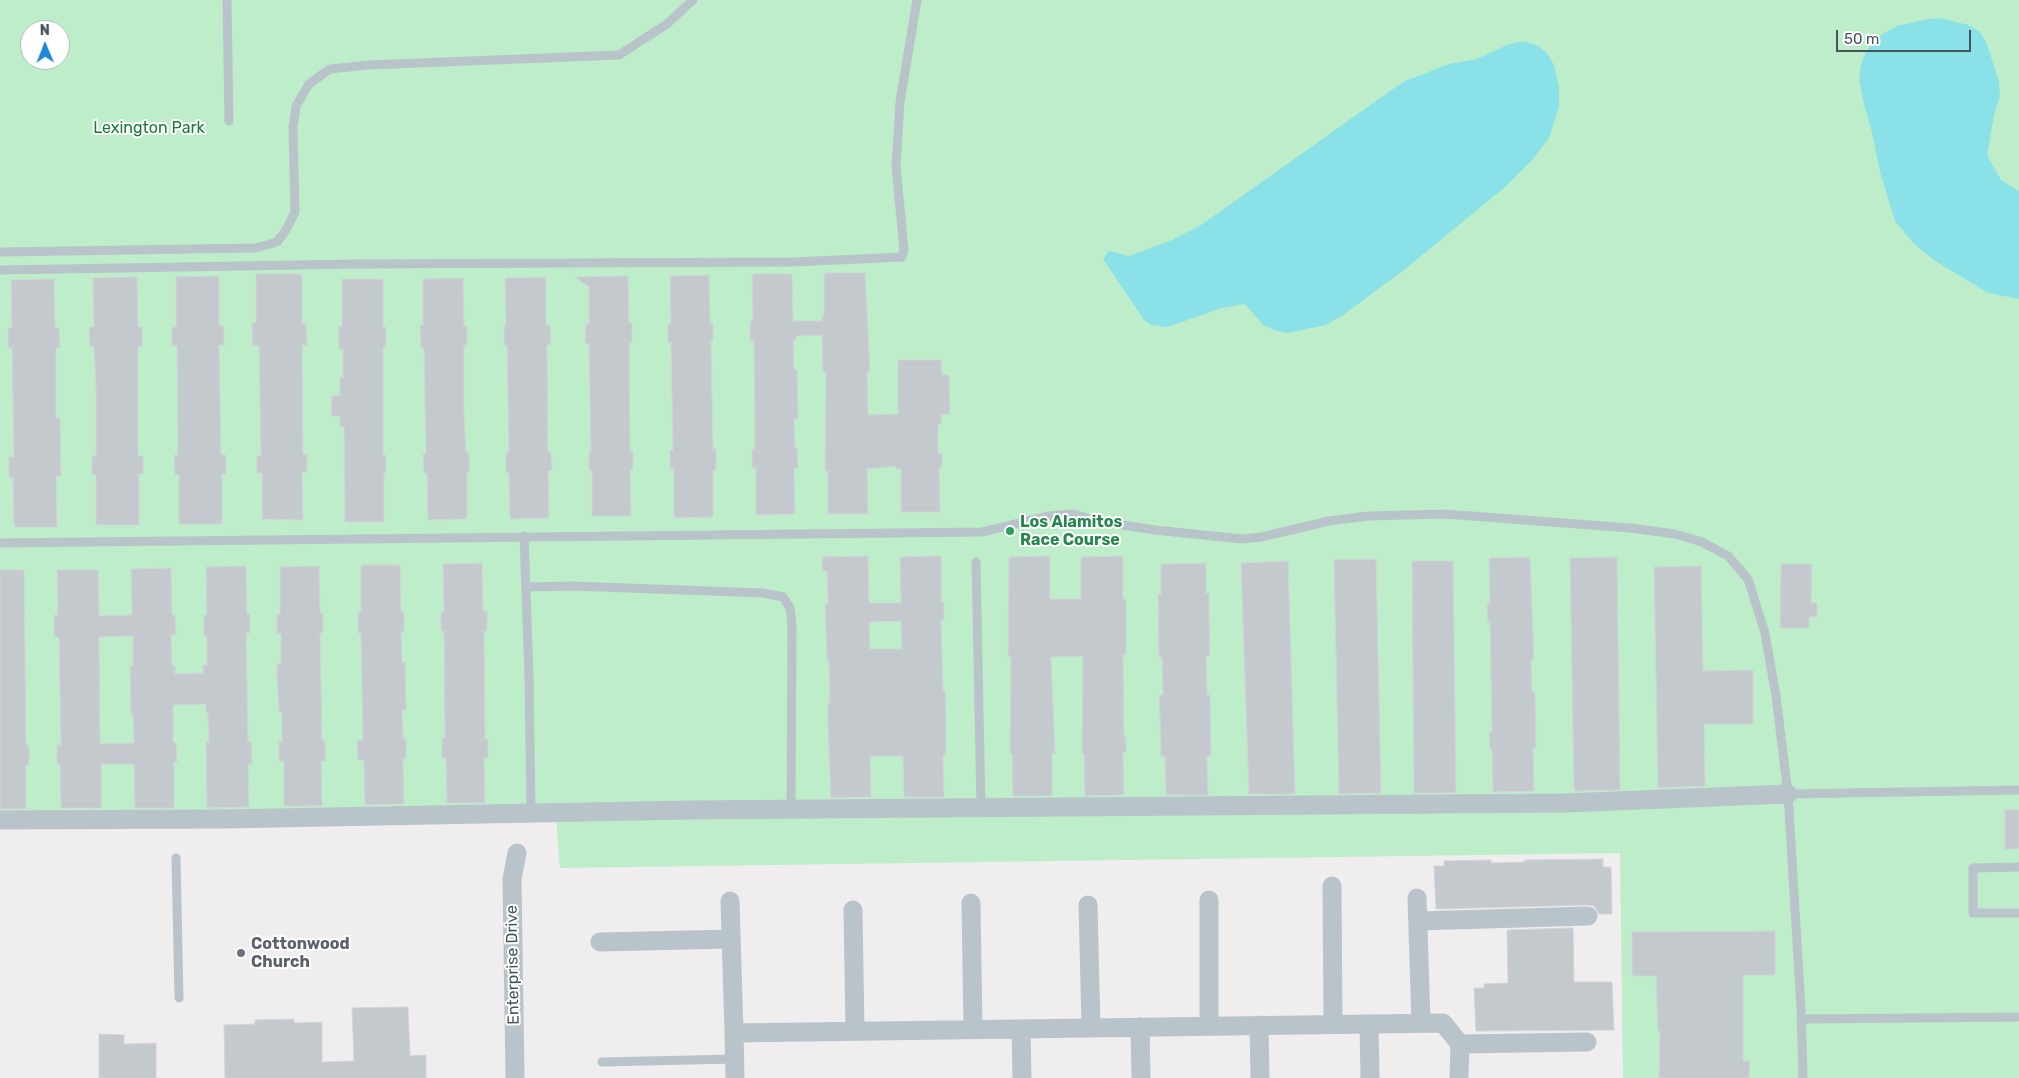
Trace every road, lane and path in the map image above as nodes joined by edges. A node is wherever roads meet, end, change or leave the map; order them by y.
1 (227, 0) edge
2 (694, 0) edge
3 (917, 0) edge
4 (229, 120) dead end
5 (0, 252) edge
6 (0, 270) edge
7 (524, 536) junction
8 (0, 543) edge
9 (976, 562) dead end
10 (526, 587) junction
11 (2019, 790) edge
12 (1788, 794) junction
13 (981, 808) junction
14 (791, 810) junction
15 (531, 814) junction
16 (0, 820) edge
17 (517, 853) dead end
18 (176, 858) dead end
19 (2019, 867) edge
20 (1332, 886) dead end
21 (1417, 898) dead end
22 (1209, 900) dead end
23 (730, 901) dead end
24 (971, 903) dead end
25 (1088, 905) dead end
26 (853, 910) dead end
27 (2019, 913) edge
28 (1588, 916) dead end
29 (1418, 921) junction
30 (731, 939) junction
31 (600, 942) dead end
32 (179, 998) dead end
33 (2019, 1018) edge
34 (1801, 1019) junction
35 (1421, 1023) junction
36 (1333, 1024) junction
37 (1369, 1024) junction
38 (1258, 1025) junction
39 (1209, 1026) junction
40 (1140, 1027) junction
41 (1091, 1028) junction
42 (1021, 1029) junction
43 (973, 1030) junction
44 (855, 1031) junction
45 (734, 1033) junction
46 (1587, 1042) dead end
47 (1460, 1044) junction
48 (734, 1059) junction
49 (602, 1062) dead end
50 (515, 1078) edge
51 (734, 1078) edge
52 (1022, 1078) edge
53 (1141, 1078) edge
54 (1260, 1078) edge
55 (1370, 1078) edge
56 (1459, 1078) edge
57 (1803, 1078) edge

1 - 4 lane
2 - 5 lane
3 - 6 lane
7 - 8 lane
7 - 10 lane
7 - 12 lane
9 - 13 lane
10 - 14 lane
10 - 15 lane
11 - 12 lane
12 - 13 street
12 - 34 lane
13 - 14 street
14 - 15 street
15 - 16 street
17 - 50 street, Enterprise Drive
18 - 32 lane
19 - 27 lane
20 - 36 street
21 - 29 street
22 - 39 street
23 - 30 street
24 - 43 street
25 - 41 street
26 - 44 street
28 - 29 street
29 - 35 street
30 - 31 street
30 - 45 street
33 - 34 lane
34 - 57 lane
35 - 37 street
35 - 47 street
36 - 37 street
36 - 38 street
37 - 55 street
38 - 39 street
38 - 54 street
39 - 40 street
40 - 41 street
40 - 53 street
41 - 42 street
42 - 43 street
42 - 52 street
43 - 44 street
44 - 45 street
45 - 48 street
46 - 47 street
47 - 56 street
48 - 49 lane
48 - 51 street

